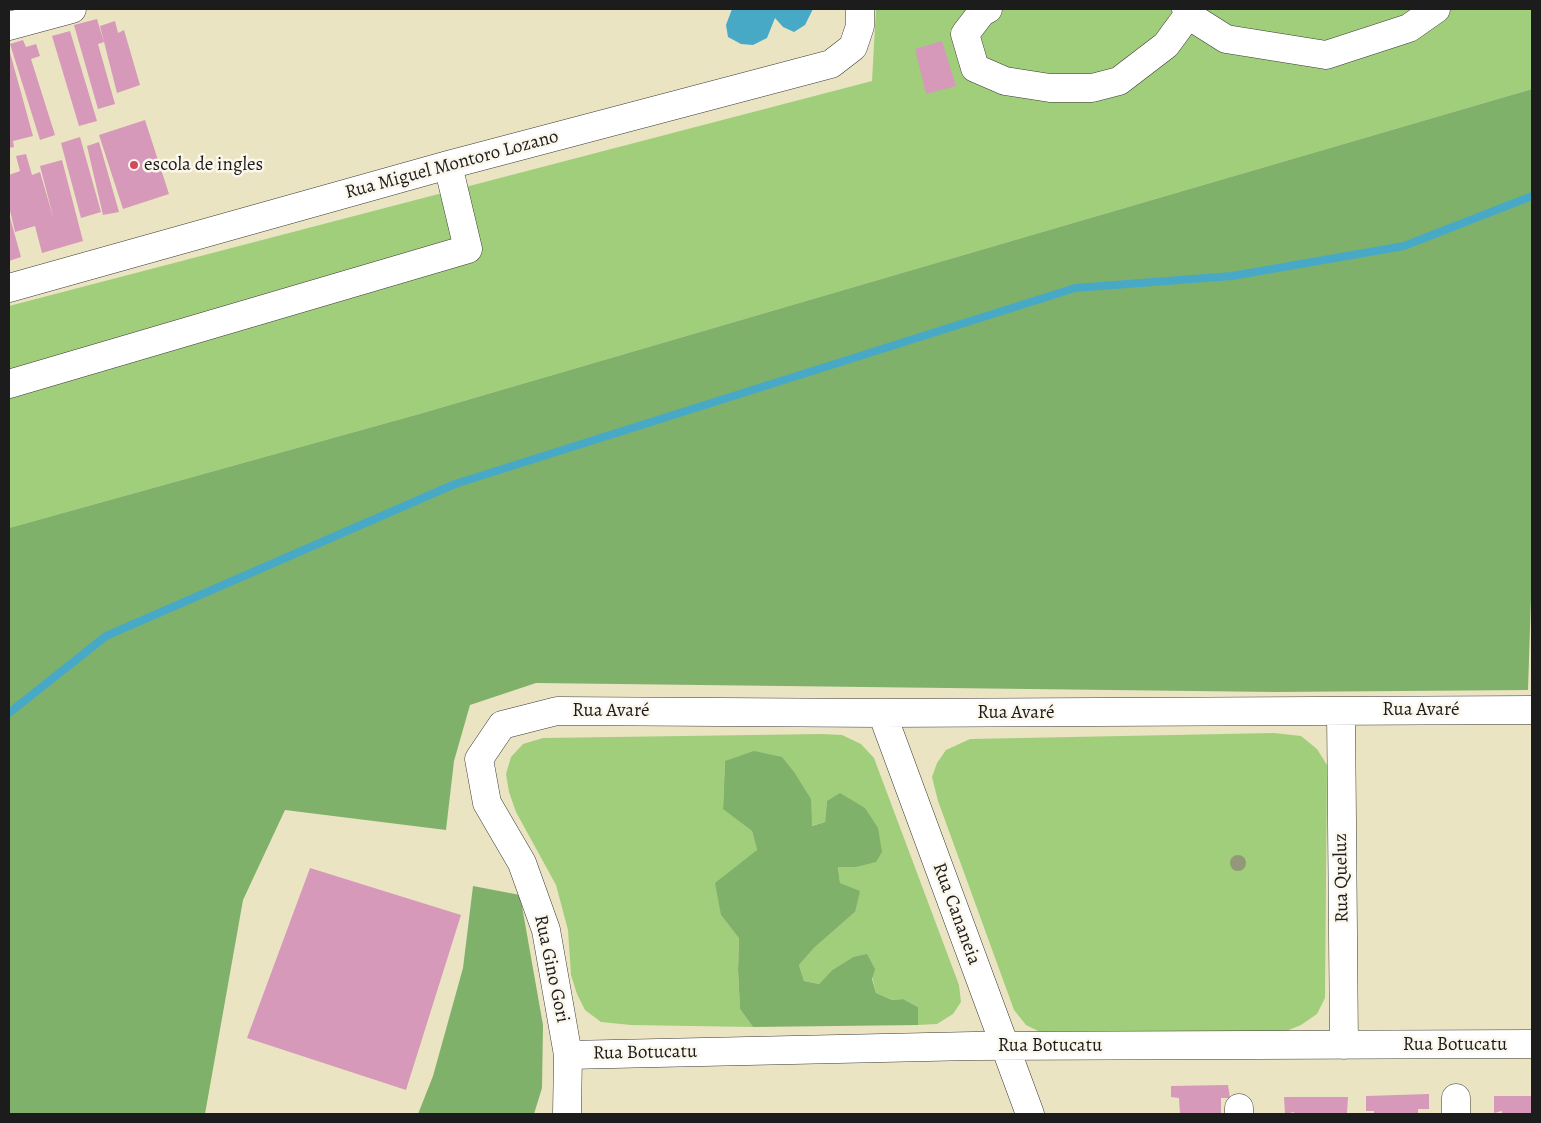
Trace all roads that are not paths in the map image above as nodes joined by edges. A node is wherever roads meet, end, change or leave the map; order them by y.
1 (72, 9) edge
2 (860, 9) edge
3 (988, 9) edge
4 (1436, 9) edge
5 (1187, 12) edge
6 (9, 26) edge
7 (448, 165) junction
8 (9, 288) edge
9 (9, 384) edge
10 (1341, 710) junction
11 (1532, 710) edge
12 (882, 714) junction
13 (502, 725) joint
14 (1532, 1044) edge
15 (1344, 1045) junction
16 (1005, 1046) junction
17 (568, 1054) junction
18 (568, 1114) edge
19 (1030, 1114) edge

1 - 6 street
2 - 7 street, Rua Miguel Montoro Lozano
3 - 5 street
4 - 5 street
7 - 8 street, Rua Miguel Montoro Lozano
7 - 9 street
10 - 11 street, Rua Avaré
10 - 12 street, Rua Avaré
10 - 15 street, Rua Queluz
12 - 13 street, Rua Avaré
12 - 16 street, Rua Cananeia
13 - 17 street, Rua Gino Gori
14 - 15 street, Rua Botucatu
15 - 16 street, Rua Botucatu
16 - 17 street, Rua Botucatu
16 - 19 street, Rua Cananeia
17 - 18 street, Rua Gino Gori

